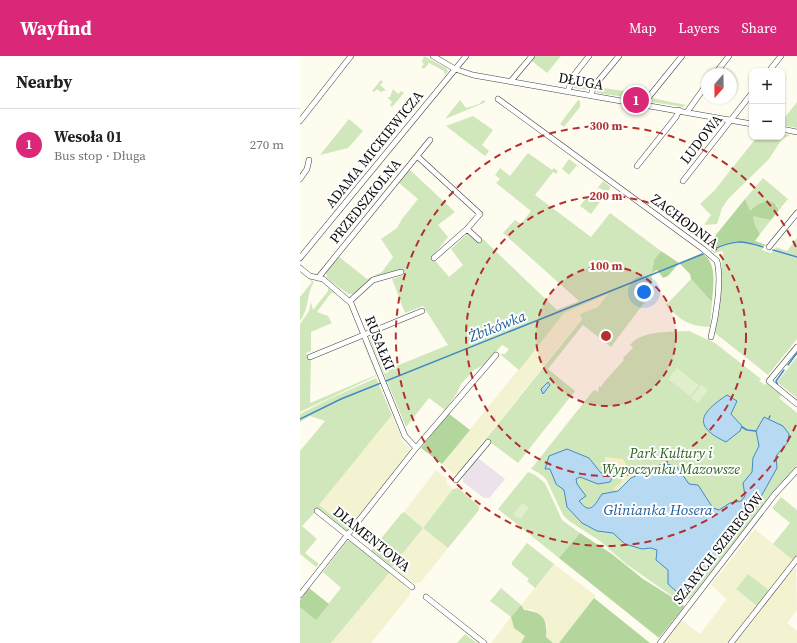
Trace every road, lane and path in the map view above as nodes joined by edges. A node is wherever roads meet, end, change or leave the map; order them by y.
1 (351, 56) edge
2 (433, 56) edge
3 (466, 56) edge
4 (532, 56) edge
5 (589, 56) edge
6 (619, 56) edge
7 (682, 56) edge
8 (729, 56) edge
9 (781, 56) edge
10 (720, 68) edge
11 (771, 68) edge
12 (455, 69) junction
13 (511, 81) junction
14 (568, 91) junction
15 (701, 92) edge
16 (591, 95) junction
17 (749, 96) edge
18 (498, 99) dead end
19 (646, 105) junction
20 (679, 110) junction
21 (687, 112) junction
22 (731, 120) junction
23 (300, 121) edge
24 (749, 123) edge
25 (785, 130) edge
26 (797, 132) edge
27 (430, 140) dead end
28 (416, 156) junction
29 (309, 160) dead end
30 (638, 166) dead end
31 (300, 179) edge
32 (683, 181) dead end
33 (797, 213) edge
34 (468, 228) junction
35 (479, 240) dead end
36 (769, 248) dead end
37 (300, 258) edge
38 (434, 258) dead end
39 (300, 268) edge
40 (401, 272) dead end
41 (318, 278) junction
42 (350, 302) junction
43 (422, 311) dead end
44 (364, 335) junction
45 (711, 337) dead end
46 (797, 346) edge
47 (496, 355) dead end
48 (310, 357) dead end
49 (797, 404) edge
50 (488, 442) dead end
51 (416, 448) junction
52 (797, 470) edge
53 (456, 480) dead end
54 (317, 511) dead end
55 (348, 536) junction
56 (797, 559) edge
57 (412, 587) dead end
58 (300, 595) edge
59 (426, 598) dead end
60 (484, 643) edge
61 (660, 643) edge
62 (731, 643) edge

1 - 23 street
2 - 12 street, DŁUGA
3 - 12 street, ADAMA MICKIEWICZA
4 - 13 street
5 - 14 street
6 - 16 street
7 - 19 street
8 - 10 street
9 - 11 street
12 - 13 street, DŁUGA
12 - 37 street, ADAMA MICKIEWICZA
13 - 14 street, DŁUGA
14 - 16 street, DŁUGA
15 - 21 street
16 - 19 street, DŁUGA
17 - 22 street, LUDOWA
18 - 45 street, ZACHODNIA
19 - 20 street, DŁUGA
20 - 21 street, DŁUGA
20 - 30 street
21 - 22 street, DŁUGA
22 - 24 street, DŁUGA
22 - 32 street, LUDOWA
25 - 26 street
27 - 28 street, PRZEDSZKOLNA
28 - 34 street
28 - 41 street, PRZEDSZKOLNA
29 - 31 street
33 - 36 street
34 - 35 street
34 - 38 street
39 - 41 street, RUSAŁKI
40 - 42 street
41 - 42 street, RUSAŁKI
42 - 44 street, RUSAŁKI
43 - 44 street
44 - 48 street
44 - 51 street, RUSAŁKI
46 - 49 street
47 - 51 street
50 - 53 street
51 - 55 street
52 - 61 street, SZARYCH SZEREGÓW
54 - 55 street, DIAMENTOWA
55 - 57 street, DIAMENTOWA
55 - 58 street
56 - 62 street
59 - 60 street

